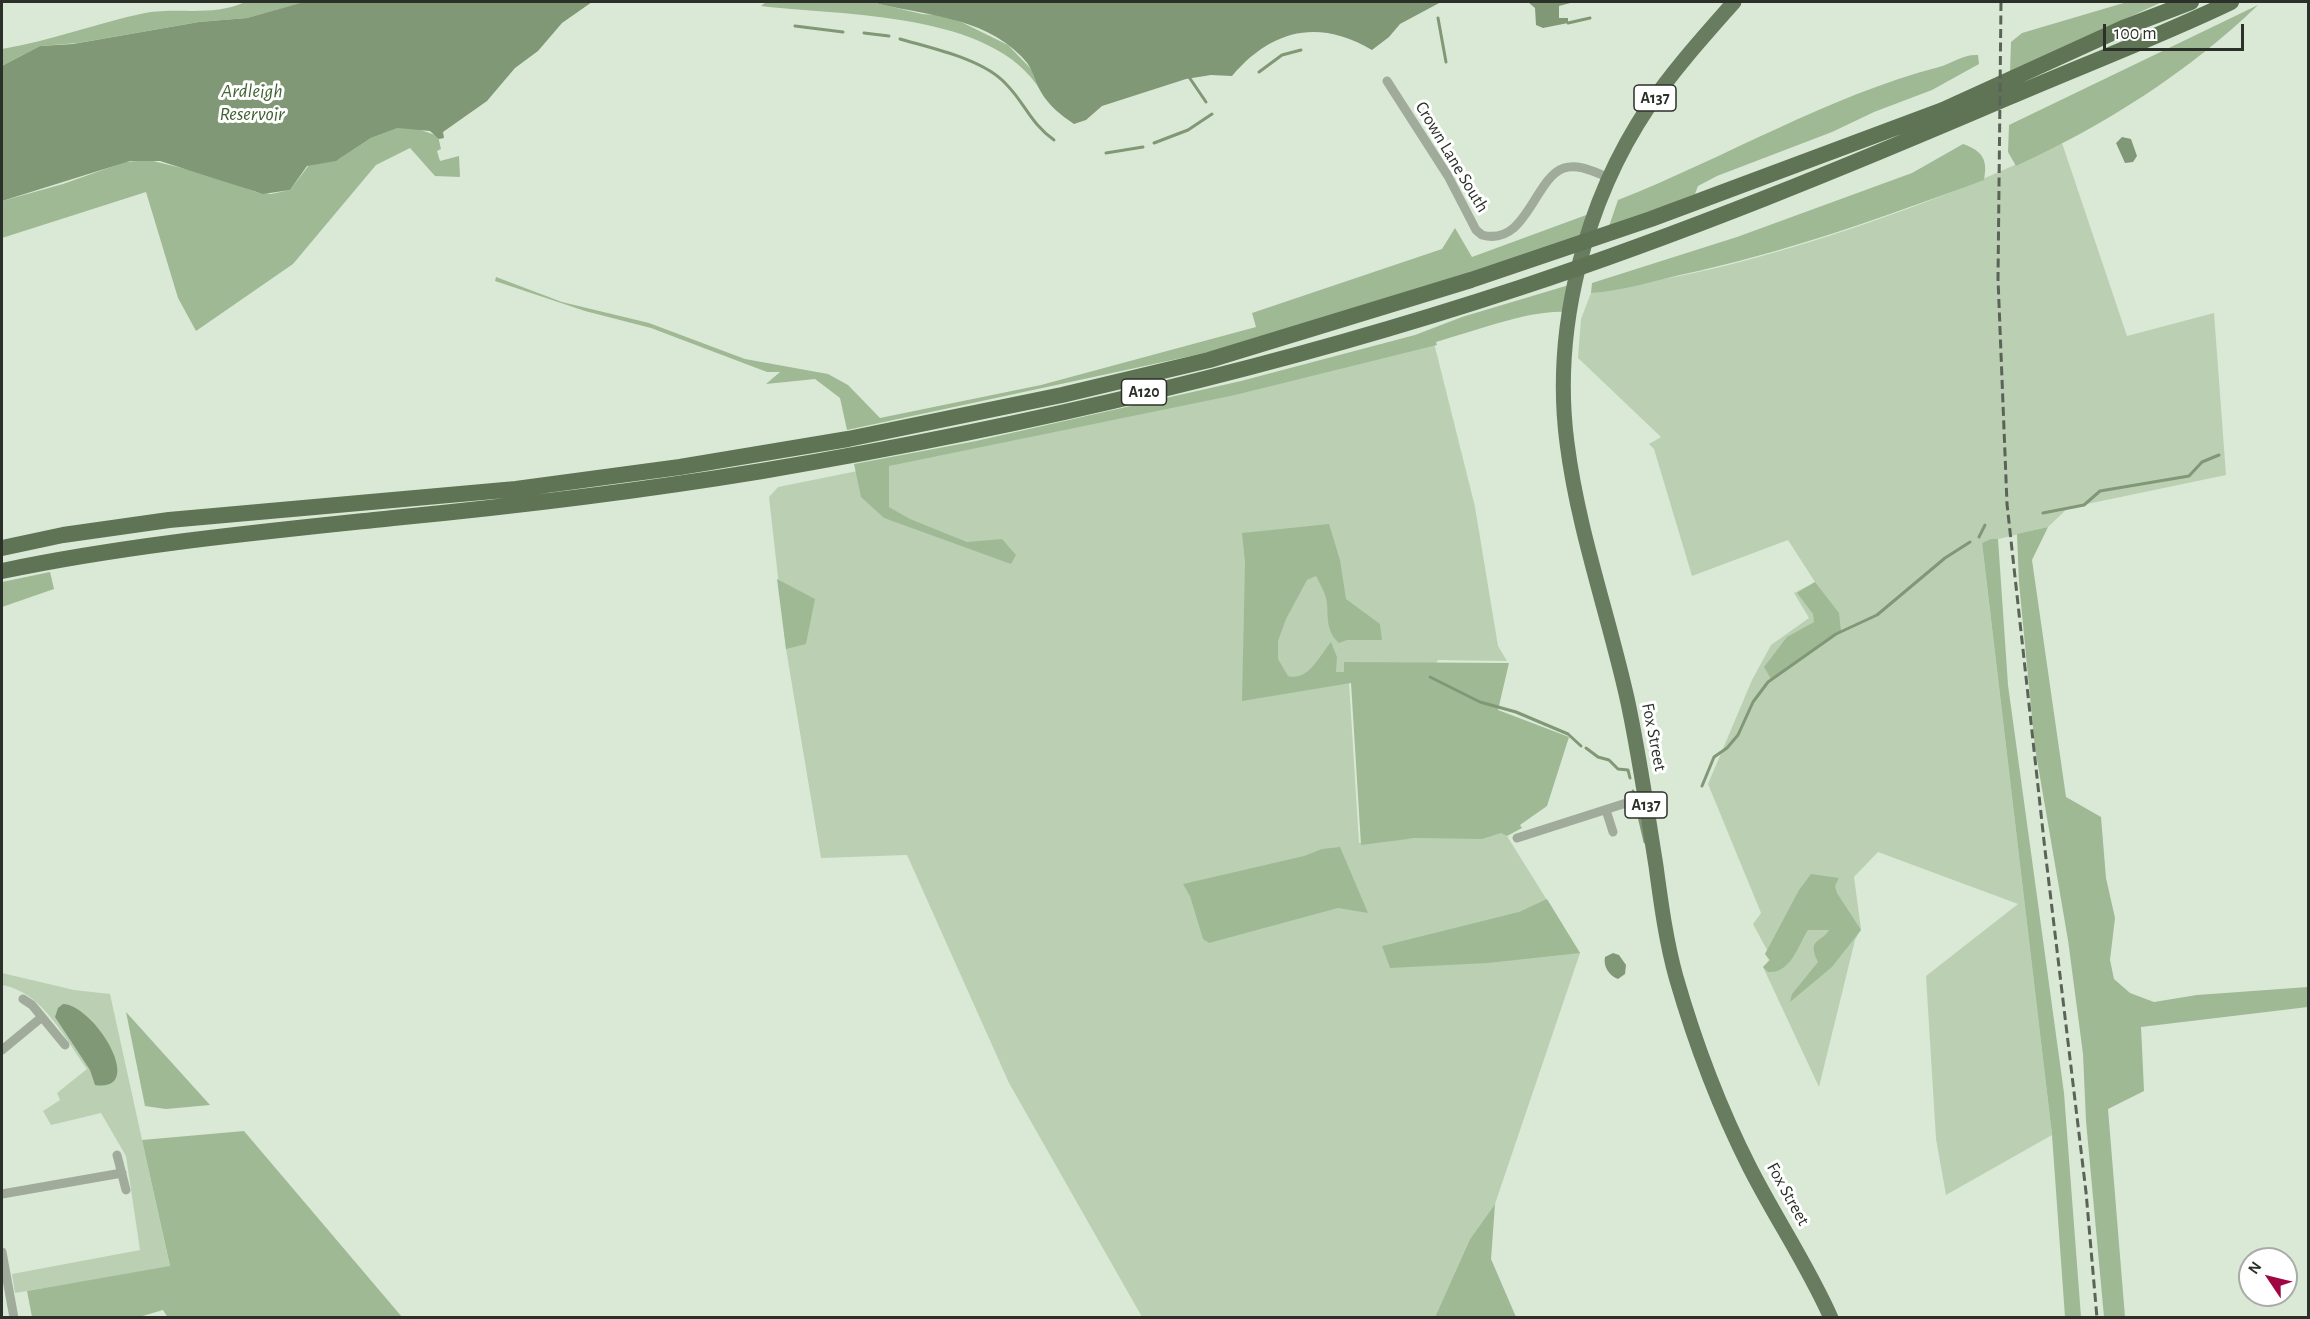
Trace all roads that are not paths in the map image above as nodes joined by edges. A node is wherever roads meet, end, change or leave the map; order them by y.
1 (1734, 2) edge
2 (2191, 2) edge
3 (2231, 2) edge
4 (1387, 81) dead end
5 (1610, 178) junction
6 (2, 548) edge
7 (2, 571) edge
8 (1637, 800) junction
9 (1606, 810) junction
10 (1613, 832) dead end
11 (1517, 838) dead end
12 (23, 999) dead end
13 (42, 1017) junction
14 (65, 1045) dead end
15 (2, 1050) edge
16 (117, 1155) dead end
17 (122, 1173) junction
18 (126, 1190) dead end
19 (2, 1194) edge
20 (2, 1252) edge
21 (14, 1317) edge
22 (1831, 1317) edge

1 - 5 main road, A137
2 - 6 highway, A120
3 - 7 highway, A120
4 - 5 street, Crown Lane South
5 - 8 main road, Fox Street / A137
8 - 9 street
8 - 22 main road, Fox Street / A137
9 - 10 street
9 - 11 street
12 - 13 street
13 - 14 street
13 - 15 street
16 - 17 street
17 - 18 street
17 - 19 street
20 - 21 street

